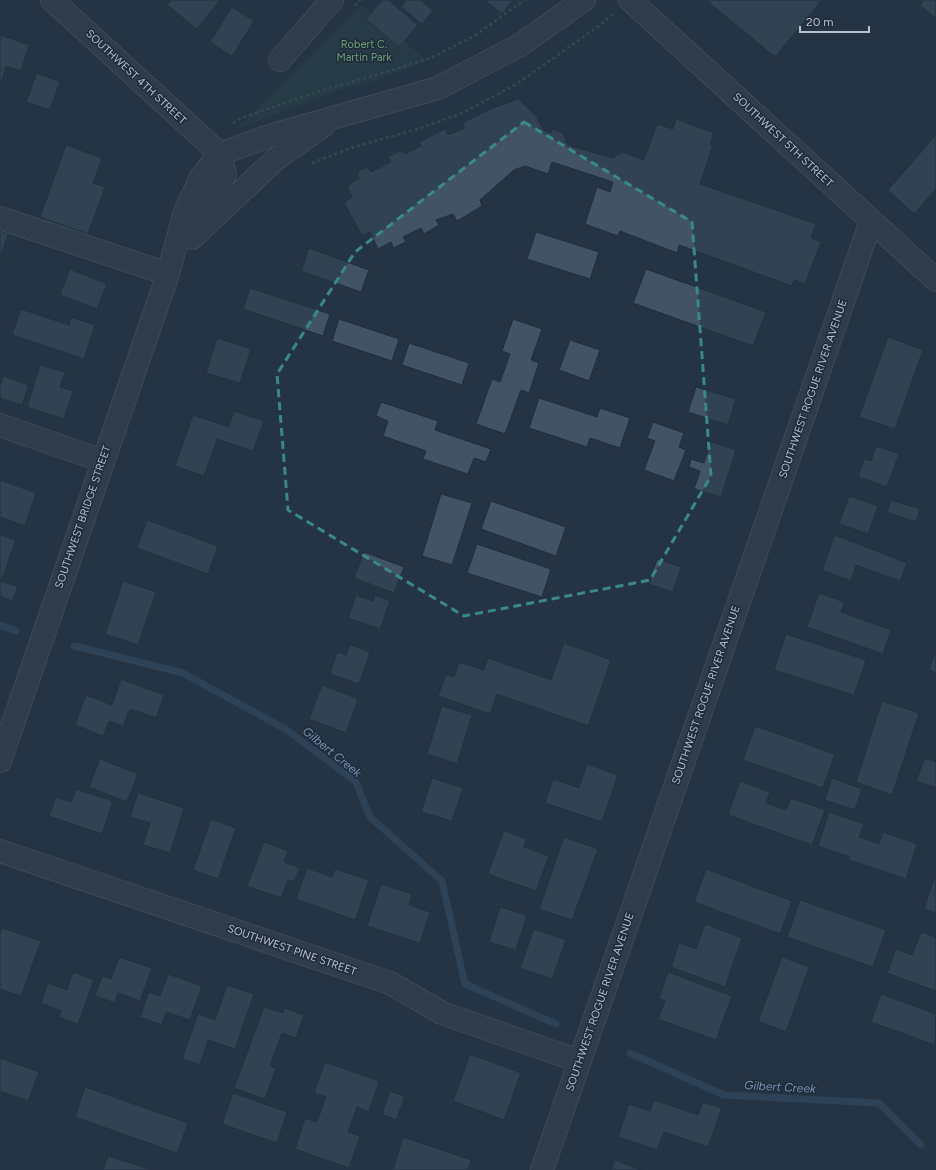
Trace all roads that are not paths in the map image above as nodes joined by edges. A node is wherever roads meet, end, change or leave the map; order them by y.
1 (52, 0) edge
2 (584, 0) edge
3 (329, 1) edge
4 (623, 5) edge
5 (280, 60) dead end
6 (337, 117) junction
7 (213, 148) junction
8 (0, 218) edge
9 (871, 221) junction
10 (192, 238) junction
11 (168, 274) junction
12 (936, 280) edge
13 (0, 425) edge
14 (103, 461) junction
15 (0, 761) edge
16 (0, 851) edge
17 (579, 1061) junction
18 (542, 1170) edge

1 - 7 street, SOUTHWEST 4TH STREET
2 - 6 street
3 - 5 street
4 - 9 street, SOUTHWEST 5TH STREET
6 - 7 street
6 - 10 street
7 - 10 street, SOUTHWEST BRIDGE STREET
7 - 11 street, SOUTHWEST BRIDGE STREET
8 - 11 street
9 - 12 street, SOUTHWEST 5TH STREET
9 - 17 street, SOUTHWEST ROGUE RIVER AVENUE
10 - 11 street, SOUTHWEST BRIDGE STREET
11 - 14 street, SOUTHWEST BRIDGE STREET
13 - 14 street
14 - 15 street, SOUTHWEST BRIDGE STREET
16 - 17 street, SOUTHWEST PINE STREET
17 - 18 street, SOUTHWEST ROGUE RIVER AVENUE

